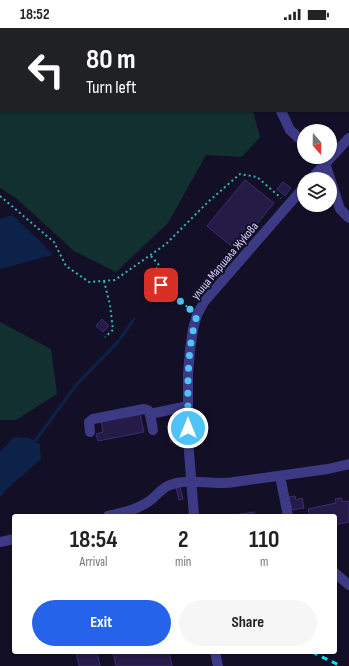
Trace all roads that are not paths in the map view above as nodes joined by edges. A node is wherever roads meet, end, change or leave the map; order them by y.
1 (281, 112) edge
2 (297, 136) edge
3 (349, 138) edge
4 (337, 148) edge
5 (323, 164) edge
6 (297, 195) edge
7 (349, 218) edge
8 (188, 406) junction
9 (150, 414) junction
10 (153, 430) dead end
11 (90, 432) dead end
12 (349, 464) edge
13 (280, 476) junction
14 (192, 482) junction
15 (117, 514) edge
16 (194, 514) edge
17 (288, 514) edge
18 (12, 539) edge
19 (0, 542) edge
20 (337, 575) edge
21 (349, 585) edge
22 (216, 654) edge
23 (218, 666) edge

1 - 2 street
3 - 4 street
5 - 7 street
6 - 8 street, улица Маршала Жукова
8 - 9 street
8 - 14 street, улица Маршала Жукова
9 - 10 street
9 - 11 street
12 - 13 street
13 - 14 street
13 - 17 street
14 - 15 street
14 - 16 street, улица Маршала Жукова
18 - 19 street
20 - 21 street
22 - 23 street

